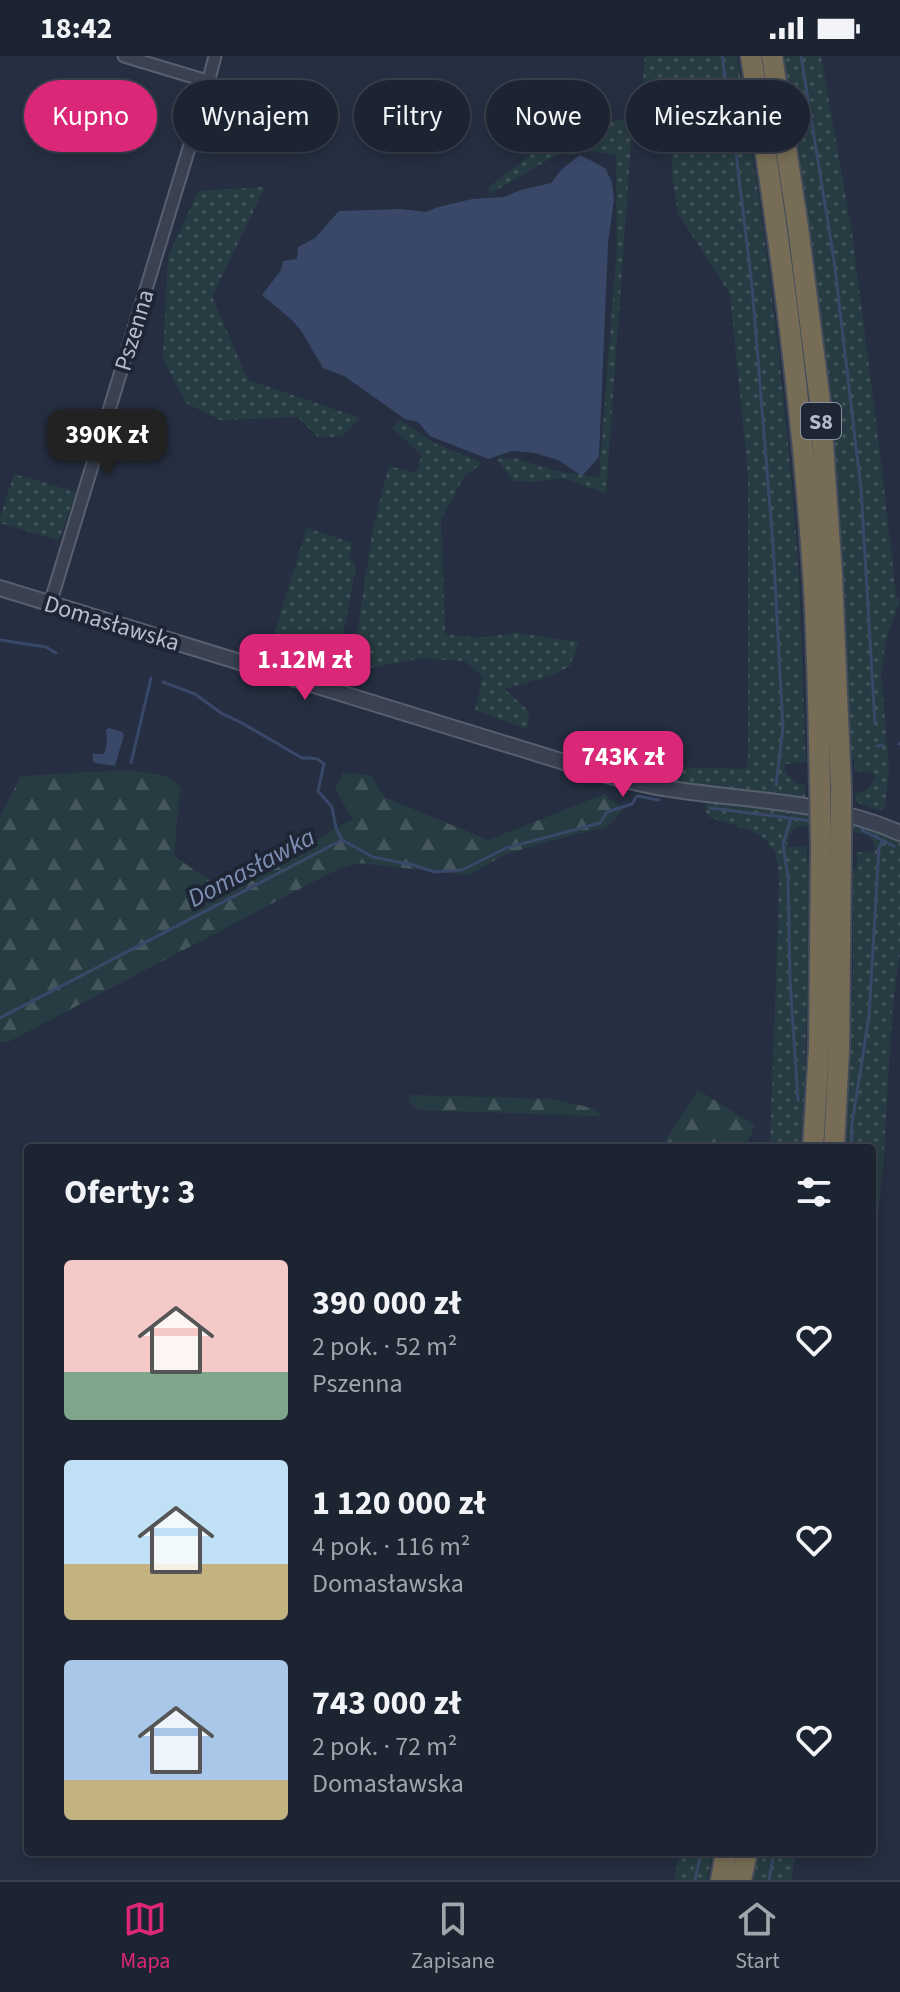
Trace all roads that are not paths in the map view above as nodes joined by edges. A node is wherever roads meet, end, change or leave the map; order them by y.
1 (124, 56) edge
2 (215, 56) edge
3 (751, 56) edge
4 (772, 56) edge
5 (204, 80) edge
6 (207, 80) edge
7 (188, 152) edge
8 (0, 588) edge
9 (50, 604) junction
10 (831, 788) junction
11 (900, 833) edge
12 (813, 1144) edge
13 (834, 1144) edge
14 (725, 1856) edge
15 (746, 1856) edge
16 (721, 1880) edge
17 (741, 1880) edge

1 - 5 street
2 - 6 street, Pszenna
3 - 10 highway, S8
4 - 10 highway, S8
7 - 9 street, Pszenna
8 - 9 street, Domasławska
9 - 11 street, Domasławska
10 - 12 highway, S8, bridge
10 - 13 highway, S8, bridge
14 - 16 highway
15 - 17 highway

